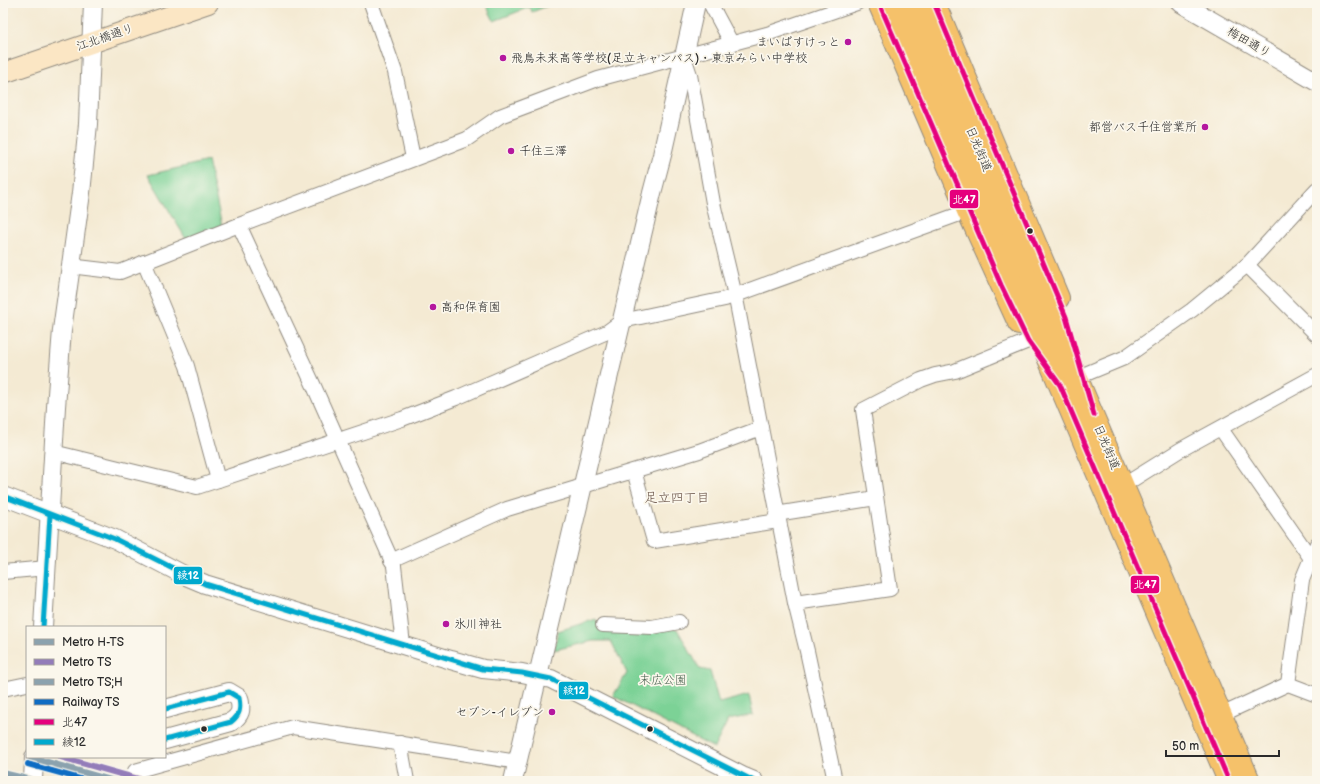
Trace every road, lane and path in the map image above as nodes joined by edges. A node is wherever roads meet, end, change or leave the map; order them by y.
1 (93, 3) edge
2 (208, 3) edge
3 (371, 3) edge
4 (696, 3) edge
5 (710, 3) edge
6 (858, 3) edge
7 (879, 3) edge
8 (897, 3) edge
9 (916, 3) edge
10 (934, 3) edge
11 (1180, 3) edge
12 (92, 42) junction
13 (732, 44) junction
14 (684, 57) junction
15 (3, 72) edge
16 (1317, 82) edge
17 (413, 158) junction
18 (1317, 190) edge
19 (968, 211) junction
20 (238, 225) junction
21 (72, 258) junction
22 (144, 262) junction
23 (1247, 265) junction
24 (1024, 277) junction
25 (734, 295) junction
26 (622, 321) junction
27 (1317, 335) edge
28 (1028, 341) junction
29 (1084, 375) junction
30 (1317, 375) edge
31 (1060, 386) junction
32 (1091, 408) junction
33 (761, 428) junction
34 (1221, 429) junction
35 (338, 440) junction
36 (53, 452) junction
37 (634, 470) junction
38 (218, 480) junction
39 (584, 485) junction
40 (1124, 485) junction
41 (3, 496) edge
42 (876, 498) junction
43 (50, 515) junction
44 (777, 518) junction
45 (1317, 544) edge
46 (1310, 557) junction
47 (392, 561) junction
48 (47, 568) junction
49 (3, 572) edge
50 (794, 603) junction
51 (678, 622) dead end
52 (603, 625) dead end
53 (43, 626) edge
54 (403, 645) junction
55 (538, 676) junction
56 (26, 684) edge
57 (1288, 684) junction
58 (3, 689) edge
59 (1317, 695) edge
60 (166, 709) edge
61 (1221, 715) junction
62 (166, 740) edge
63 (400, 743) junction
64 (34, 758) edge
65 (518, 762) junction
66 (135, 771) dead end
67 (33, 781) edge
68 (407, 781) edge
69 (513, 781) edge
70 (754, 781) edge
71 (835, 781) edge
72 (1229, 781) edge
73 (1249, 781) edge

1 - 12 street
2 - 12 main road, 江北橋通り
3 - 17 street
4 - 14 street
5 - 13 street
6 - 13 street
7 - 19 highway
8 - 24 highway, 日光街道
9 - 24 highway, 日光街道
10 - 29 highway
11 - 16 street, 梅田通り
12 - 15 main road, 江北橋通り
12 - 21 street
13 - 14 street
14 - 17 street
14 - 25 street
14 - 26 street
17 - 20 street
18 - 23 street
19 - 25 street
19 - 28 highway
20 - 22 street
20 - 35 street
21 - 22 street
21 - 36 street
22 - 38 street
23 - 27 street
23 - 29 street
24 - 31 highway, 日光街道
24 - 32 highway, 日光街道
25 - 26 street
25 - 33 street
26 - 35 street
26 - 39 street
28 - 31 highway
28 - 42 street
29 - 32 highway
30 - 34 street
31 - 72 highway, 日光街道
32 - 40 highway, 日光街道
33 - 37 street
33 - 44 street
34 - 40 street
34 - 46 street
35 - 38 street
35 - 47 street
36 - 38 street
36 - 43 street
37 - 39 street
37 - 44 street
39 - 47 street
39 - 55 street
40 - 61 highway, 日光街道
41 - 43 street
42 - 44 street
42 - 50 street
43 - 48 street
43 - 54 street
44 - 50 street
45 - 46 street
46 - 57 street
47 - 54 street
48 - 49 street
48 - 53 street
50 - 71 street
51 - 52 street
54 - 55 street
55 - 65 street
55 - 70 street
56 - 58 street
57 - 59 street
57 - 61 street
60 - 62 street
61 - 73 highway, 日光街道
63 - 65 street
63 - 66 street
63 - 68 street
64 - 67 street
65 - 69 street

